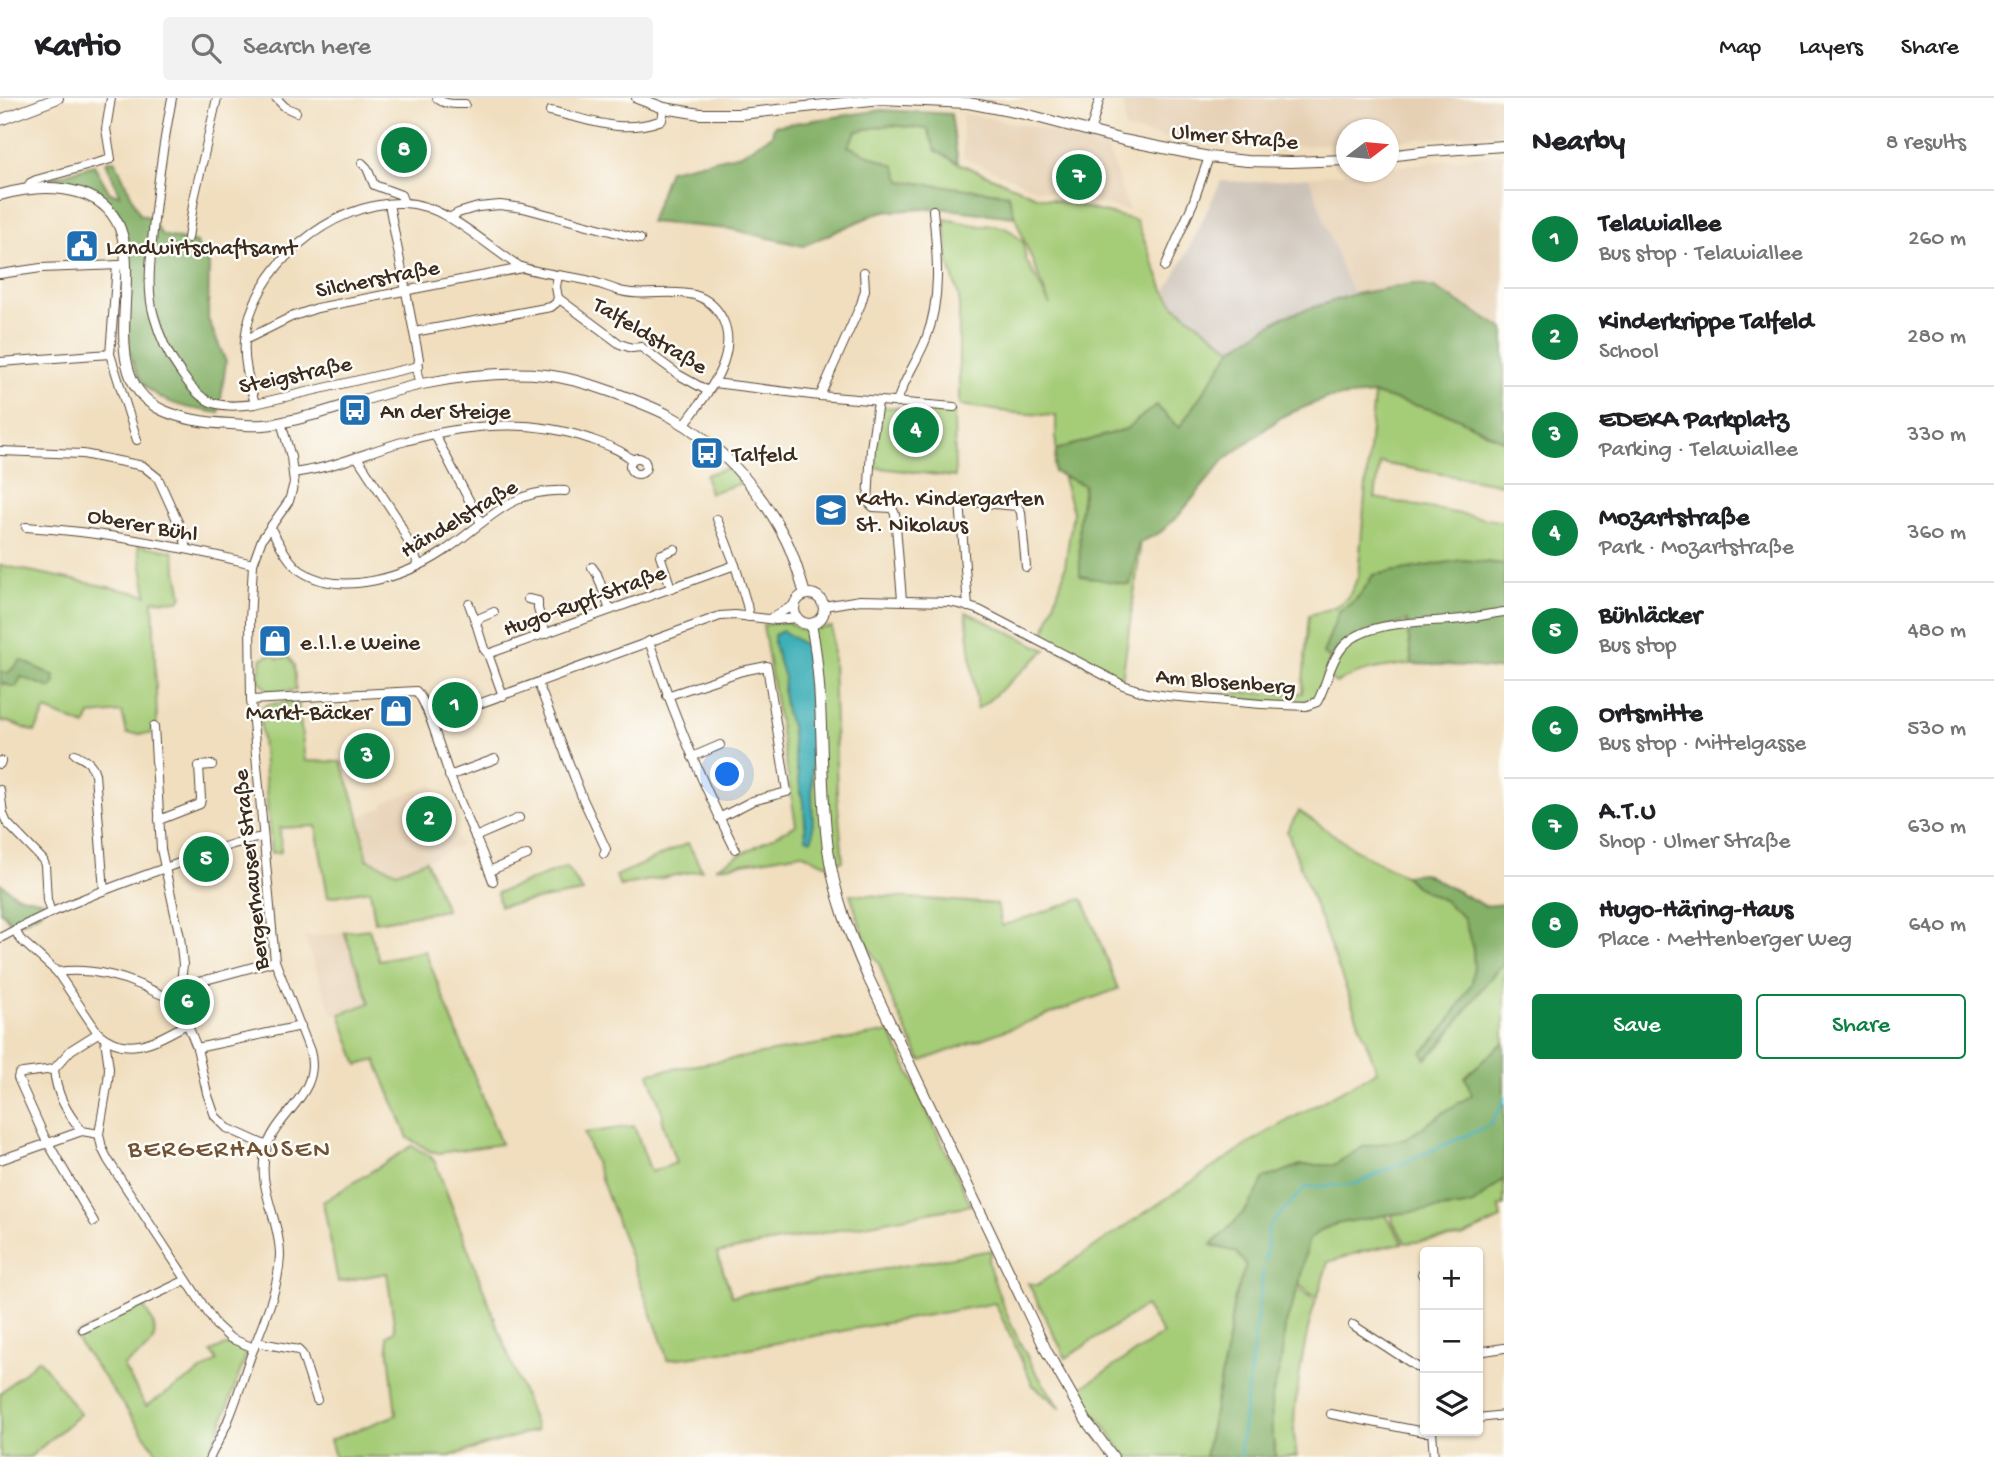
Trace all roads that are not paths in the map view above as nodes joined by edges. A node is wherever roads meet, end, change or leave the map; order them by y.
1 (58, 98) edge
2 (111, 98) edge
3 (172, 98) edge
4 (217, 98) edge
5 (276, 98) edge
6 (437, 98) edge
7 (637, 98) edge
8 (1100, 98) edge
9 (465, 104) dead end
10 (664, 108) junction
11 (550, 111) dead end
12 (296, 112) dead end
13 (0, 120) edge
14 (1090, 132) junction
15 (1504, 146) edge
16 (1399, 155) edge
17 (1209, 157) junction
18 (1336, 160) edge
19 (362, 163) dead end
20 (28, 189) junction
21 (0, 195) edge
22 (404, 203) junction
23 (389, 204) junction
24 (933, 210) dead end
25 (449, 218) junction
26 (188, 238) dead end
27 (640, 239) dead end
28 (122, 265) junction
29 (1165, 267) dead end
30 (522, 268) junction
31 (864, 272) dead end
32 (0, 274) edge
33 (558, 275) junction
34 (405, 290) junction
35 (558, 298) junction
36 (414, 332) junction
37 (245, 340) junction
38 (110, 354) junction
39 (0, 362) edge
40 (419, 366) junction
41 (714, 383) junction
42 (420, 385) junction
43 (708, 391) junction
44 (820, 396) junction
45 (878, 402) junction
46 (897, 403) junction
47 (255, 404) junction
48 (954, 407) dead end
49 (281, 422) junction
50 (684, 425) junction
51 (435, 435) junction
52 (137, 440) dead end
53 (0, 452) edge
54 (357, 457) junction
55 (632, 460) dead end
56 (293, 474) junction
57 (565, 491) dead end
58 (718, 519) dead end
59 (481, 523) junction
60 (26, 527) dead end
61 (270, 527) junction
62 (187, 549) junction
63 (675, 550) dead end
64 (253, 564) junction
65 (419, 565) junction
66 (735, 565) junction
67 (592, 567) dead end
68 (1026, 567) dead end
69 (671, 589) junction
70 (805, 594) junction
71 (528, 599) dead end
72 (902, 600) junction
73 (469, 604) dead end
74 (794, 606) junction
75 (824, 606) junction
76 (968, 607) junction
77 (610, 610) junction
78 (494, 612) dead end
79 (1504, 612) edge
80 (749, 617) junction
81 (796, 618) junction
82 (768, 619) junction
83 (476, 623) junction
84 (811, 624) junction
85 (546, 634) junction
86 (649, 641) junction
87 (488, 654) junction
88 (538, 683) junction
89 (503, 696) junction
90 (667, 696) junction
91 (251, 700) junction
92 (430, 716) junction
93 (154, 726) dead end
94 (720, 745) dead end
95 (75, 754) dead end
96 (692, 757) junction
97 (495, 759) dead end
98 (212, 765) dead end
99 (449, 776) junction
100 (0, 790) edge
101 (519, 818) dead end
102 (719, 818) junction
103 (159, 820) junction
104 (263, 837) junction
105 (475, 837) junction
106 (734, 849) dead end
107 (604, 854) dead end
108 (527, 855) dead end
109 (165, 868) junction
110 (489, 871) junction
111 (493, 881) dead end
112 (104, 891) junction
113 (51, 913) junction
114 (15, 930) junction
115 (0, 938) edge
116 (275, 961) junction
117 (57, 972) junction
118 (180, 987) junction
119 (187, 1024) junction
120 (301, 1026) junction
121 (101, 1036) junction
122 (197, 1048) junction
123 (54, 1069) junction
124 (82, 1131) junction
125 (99, 1135) junction
126 (48, 1142) junction
127 (267, 1146) junction
128 (0, 1160) edge
129 (94, 1222) dead end
130 (186, 1280) junction
131 (1353, 1325) dead end
132 (83, 1329) dead end
133 (255, 1345) junction
134 (1504, 1348) edge
135 (1483, 1351) edge
136 (1420, 1369) edge
137 (317, 1400) dead end
138 (1331, 1414) dead end
139 (1504, 1415) edge
140 (1483, 1417) edge
141 (1420, 1431) edge
142 (1432, 1436) edge
143 (210, 1457) edge
144 (1113, 1457) edge
145 (1434, 1457) edge

1 - 13 main road
2 - 20 street
3 - 47 street, Steigstraße
4 - 26 street
5 - 12 street
6 - 9 street
7 - 10 main road, Ulmer Straße
8 - 14 street
10 - 11 street
10 - 14 main road, Ulmer Straße
14 - 17 main road, Ulmer Straße
15 - 16 main road
17 - 18 main road, Ulmer Straße
17 - 29 street
19 - 22 street
20 - 21 main road
20 - 28 main road
22 - 23 street, Talfeldstraße
22 - 25 street, Talfeldstraße
23 - 34 street
23 - 37 street, Talfeldstraße
24 - 46 street
25 - 27 street
25 - 30 street, Talfeldstraße
28 - 32 street
28 - 38 street
28 - 49 main road
30 - 33 street, Talfeldstraße
30 - 34 street, Silcherstraße
31 - 44 street
33 - 35 street
33 - 41 street, Talfeldstraße
34 - 36 street
34 - 37 street, Silcherstraße
35 - 36 street
35 - 43 street, Talfeldstraße
36 - 40 street
37 - 47 street, Talfeldstraße
38 - 39 street
38 - 52 street
40 - 42 street
40 - 47 street, Steigstraße
41 - 43 street, Talfeldstraße
41 - 44 street
42 - 49 main road
42 - 50 main road
43 - 50 street, Talfeldstraße
44 - 45 street
45 - 46 street
45 - 72 street
46 - 48 street
49 - 56 street, Bergerhauser Straße
50 - 70 main road
51 - 54 street
51 - 55 street
51 - 59 street
53 - 62 street
54 - 56 street
54 - 65 street
56 - 61 street, Bergerhauser Straße
57 - 59 street, Händelstraße
58 - 66 street
59 - 65 street, Händelstraße
60 - 62 street, Oberer Bühl
61 - 64 street, Bergerhauser Straße
61 - 65 street, Händelstraße
62 - 64 street, Oberer Bühl
63 - 69 street
64 - 91 street, Bergerhauser Straße
66 - 69 street, Hugo-Rupf-Straße
66 - 80 street
67 - 77 street
68 - 76 street
69 - 77 street, Hugo-Rupf-Straße
70 - 74 main road
70 - 75 main road
71 - 85 street
72 - 75 street, Am Blosenberg
72 - 76 street, Am Blosenberg
73 - 83 street
74 - 81 main road
74 - 82 street
75 - 84 main road
76 - 79 street, Am Blosenberg
77 - 85 street, Hugo-Rupf-Straße
78 - 83 street
80 - 82 street
80 - 86 street
81 - 82 street
81 - 84 main road
83 - 87 street
84 - 144 main road
85 - 87 street, Hugo-Rupf-Straße
86 - 88 street
86 - 90 street
87 - 89 street, Hugo-Rupf-Straße
88 - 89 street
88 - 107 street
89 - 92 street
90 - 96 street
90 - 102 street
91 - 92 street
91 - 104 street, Bergerhauser Straße
92 - 99 street
93 - 103 street
94 - 96 street
95 - 112 street
96 - 102 street
97 - 99 street
98 - 103 street
99 - 105 street
100 - 113 street
101 - 105 street
102 - 106 street
103 - 109 street
104 - 109 street
104 - 116 street, Bergerhauser Straße
105 - 110 street
108 - 110 street
109 - 112 street
109 - 118 street
110 - 111 street
112 - 113 street
113 - 114 street
114 - 115 street
114 - 117 street
116 - 118 street
116 - 120 street, Bergerhauser Straße
117 - 118 street
117 - 121 street
118 - 119 street
119 - 121 street
119 - 122 street
120 - 122 street
120 - 127 street, Bergerhauser Straße
121 - 123 street
121 - 125 street
122 - 127 street
123 - 124 street
123 - 126 street
124 - 125 street
124 - 126 street
125 - 130 street
126 - 128 street
126 - 129 street
127 - 133 street
130 - 132 street
130 - 133 street
131 - 136 street
133 - 137 street
133 - 143 street
134 - 135 street
138 - 141 street
139 - 140 street
142 - 145 street

